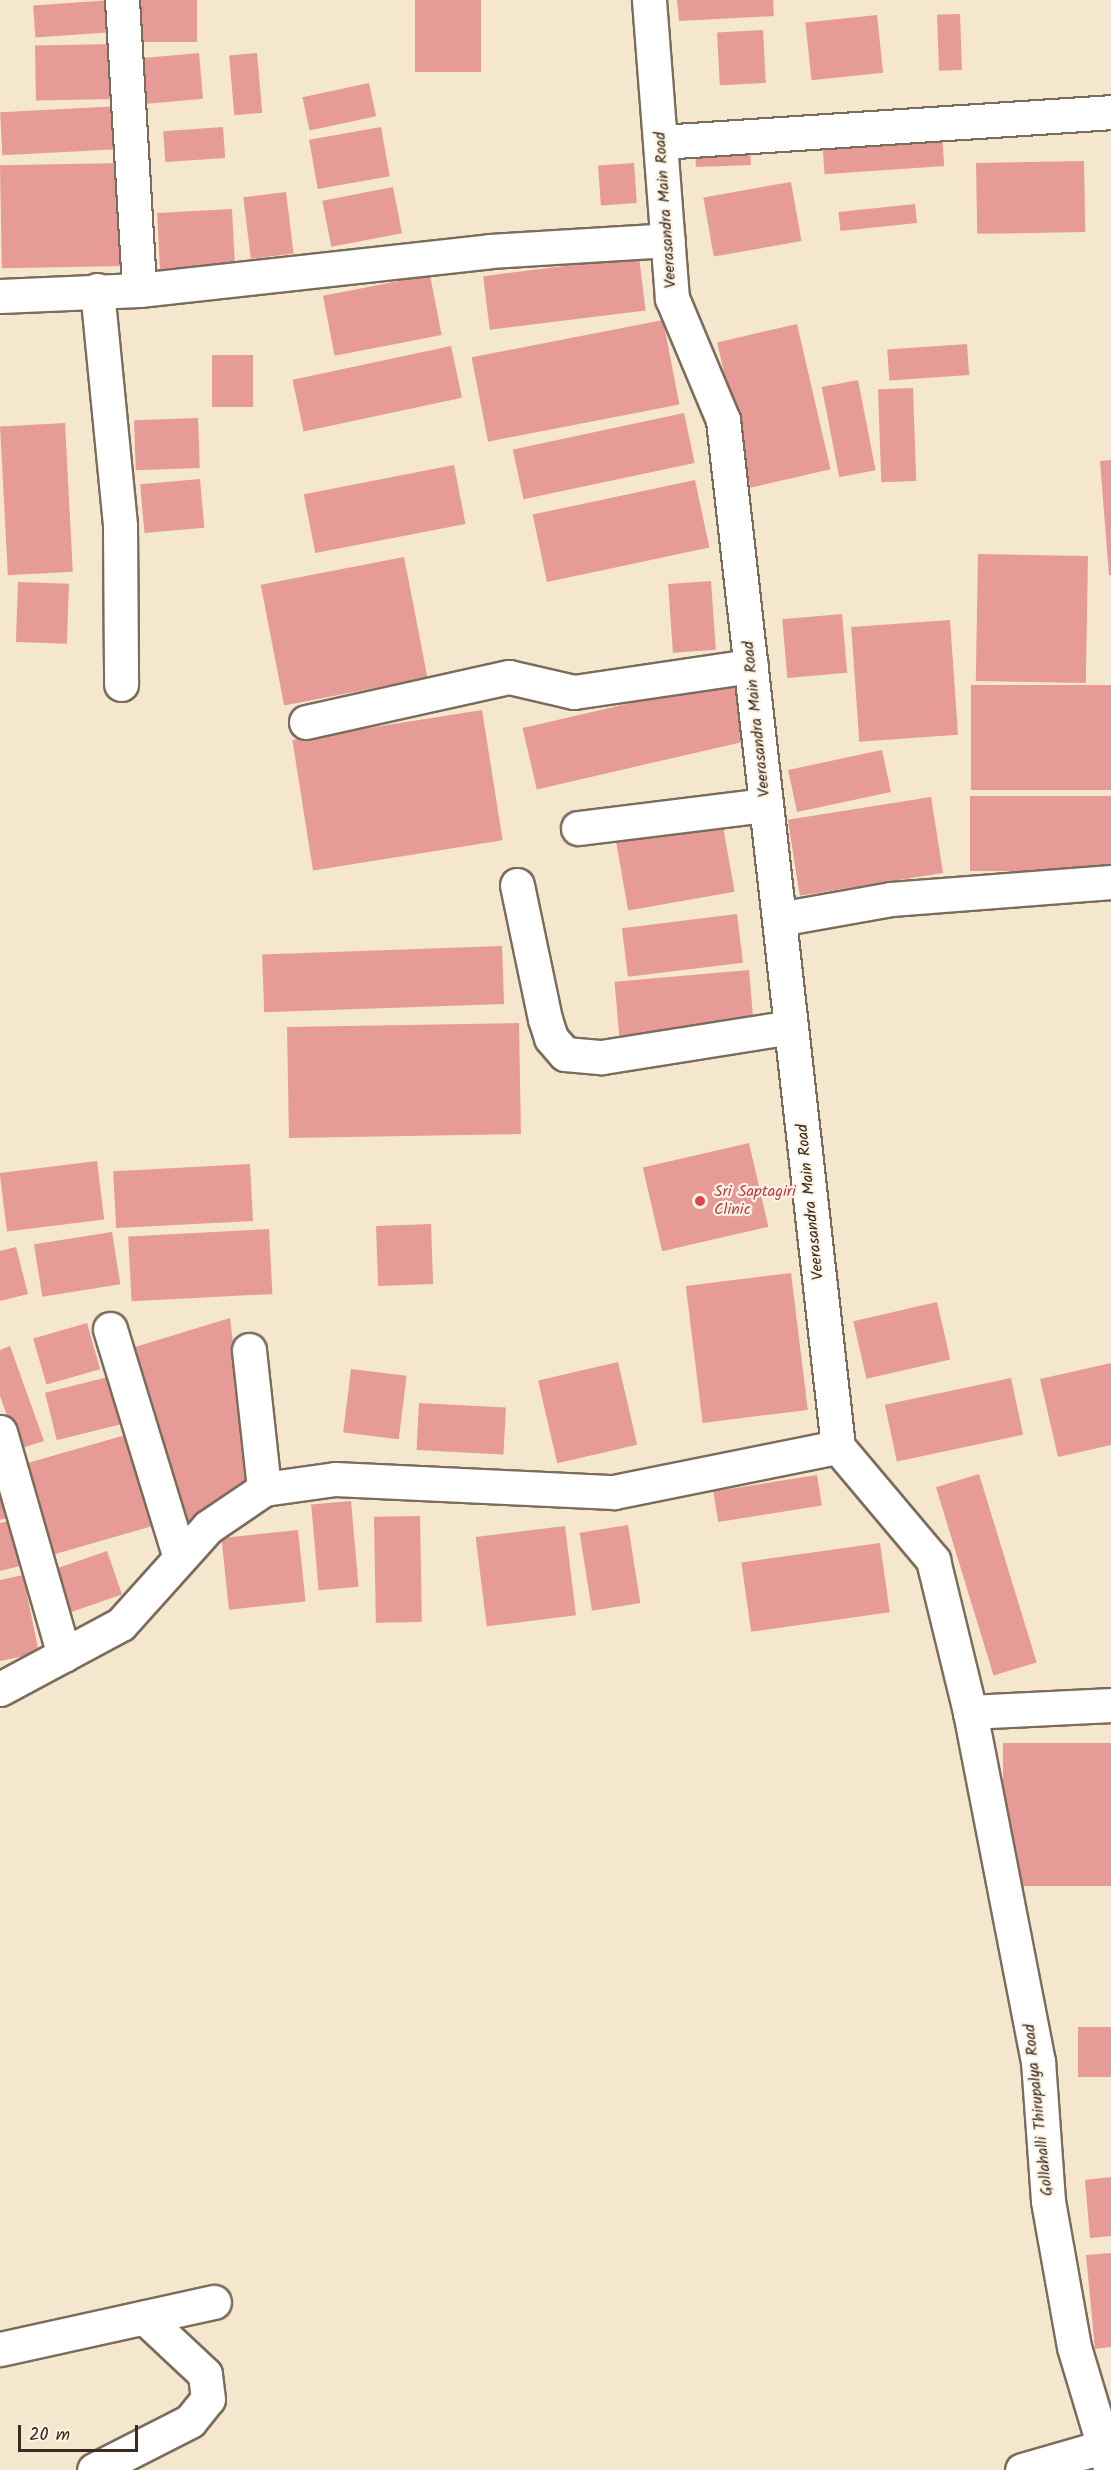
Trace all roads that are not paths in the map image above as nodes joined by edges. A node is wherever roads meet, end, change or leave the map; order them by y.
1 (122, 0) edge
2 (649, 0) edge
3 (1111, 112) edge
4 (661, 142) junction
5 (668, 240) junction
6 (97, 290) junction
7 (140, 290) junction
8 (0, 296) edge
9 (751, 666) junction
10 (121, 684) dead end
11 (306, 722) dead end
12 (766, 805) junction
13 (578, 828) dead end
14 (1111, 882) edge
15 (517, 885) dead end
16 (779, 919) junction
17 (791, 1027) junction
18 (110, 1329) dead end
19 (249, 1350) dead end
20 (0, 1432) edge
21 (838, 1447) junction
22 (264, 1489) junction
23 (180, 1558) junction
24 (64, 1655) junction
25 (0, 1689) edge
26 (1111, 1705) edge
27 (970, 1712) junction
28 (214, 2302) dead end
29 (144, 2317) junction
30 (0, 2349) edge
31 (1107, 2459) edge
32 (94, 2470) edge
33 (1022, 2470) edge

1 - 7 street
2 - 4 street, Veerasandra Main Road
3 - 4 street
4 - 5 street, Veerasandra Main Road
5 - 7 street
5 - 9 street, Veerasandra Main Road
6 - 7 street
6 - 8 street
6 - 10 street
9 - 11 street
9 - 12 street, Veerasandra Main Road
12 - 13 street
12 - 16 street, Veerasandra Main Road
14 - 16 street
15 - 17 street
16 - 17 street, Veerasandra Main Road
17 - 21 street, Veerasandra Main Road
18 - 23 street
19 - 22 street
20 - 24 street
21 - 22 street
21 - 27 street, Gollahalli Thirupalya Road
22 - 23 street
23 - 24 street
24 - 25 street
26 - 27 street
27 - 31 street, Gollahalli Thirupalya Road
28 - 29 street
29 - 30 street
29 - 32 street
31 - 33 street

